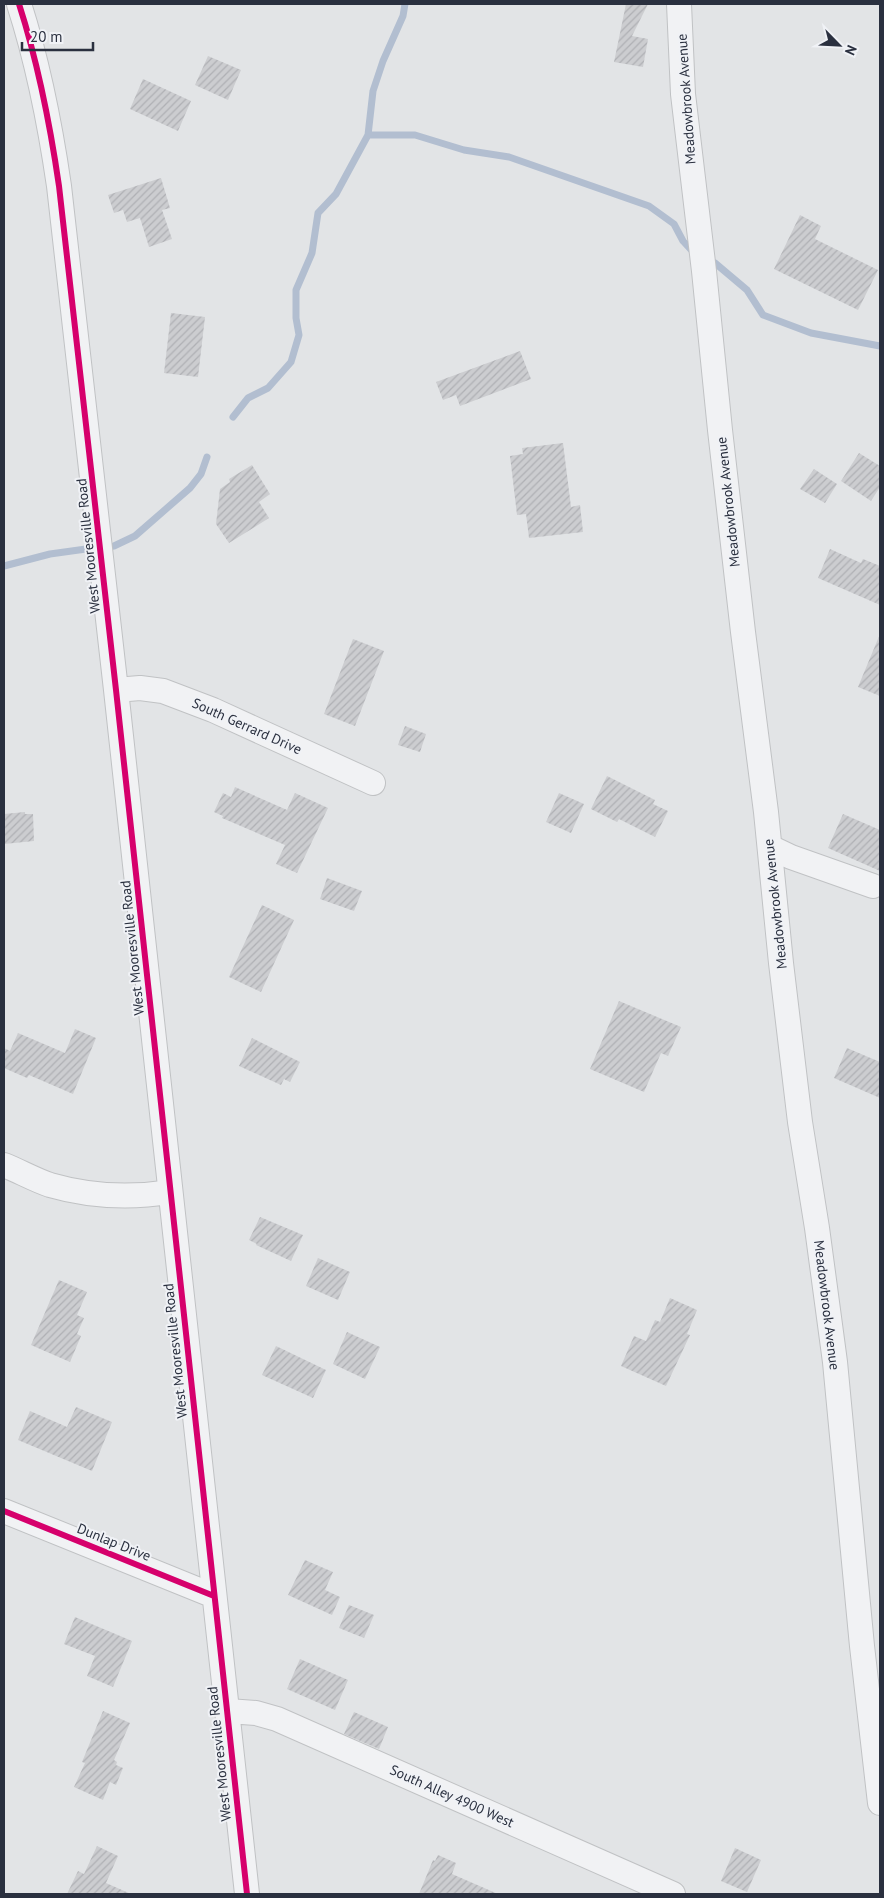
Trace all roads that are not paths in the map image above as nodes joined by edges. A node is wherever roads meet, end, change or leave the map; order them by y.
1 (19, 4) edge
2 (679, 4) edge
3 (116, 690) junction
4 (372, 783) dead end
5 (770, 846) junction
6 (873, 886) dead end
7 (4, 1165) edge
8 (170, 1192) junction
9 (4, 1511) edge
10 (214, 1596) junction
11 (228, 1711) junction
12 (880, 1803) edge
13 (247, 1894) edge
14 (673, 1894) edge

1 - 3 street, West Mooresville Road
2 - 5 street, Meadowbrook Avenue
3 - 4 street, South Gerrard Drive
3 - 8 street, West Mooresville Road
5 - 6 street
5 - 12 street, Meadowbrook Avenue
7 - 8 street
8 - 10 street, West Mooresville Road
9 - 10 street, Dunlap Drive
10 - 11 street, West Mooresville Road
11 - 13 street, West Mooresville Road
11 - 14 street, South Alley 4900 West

